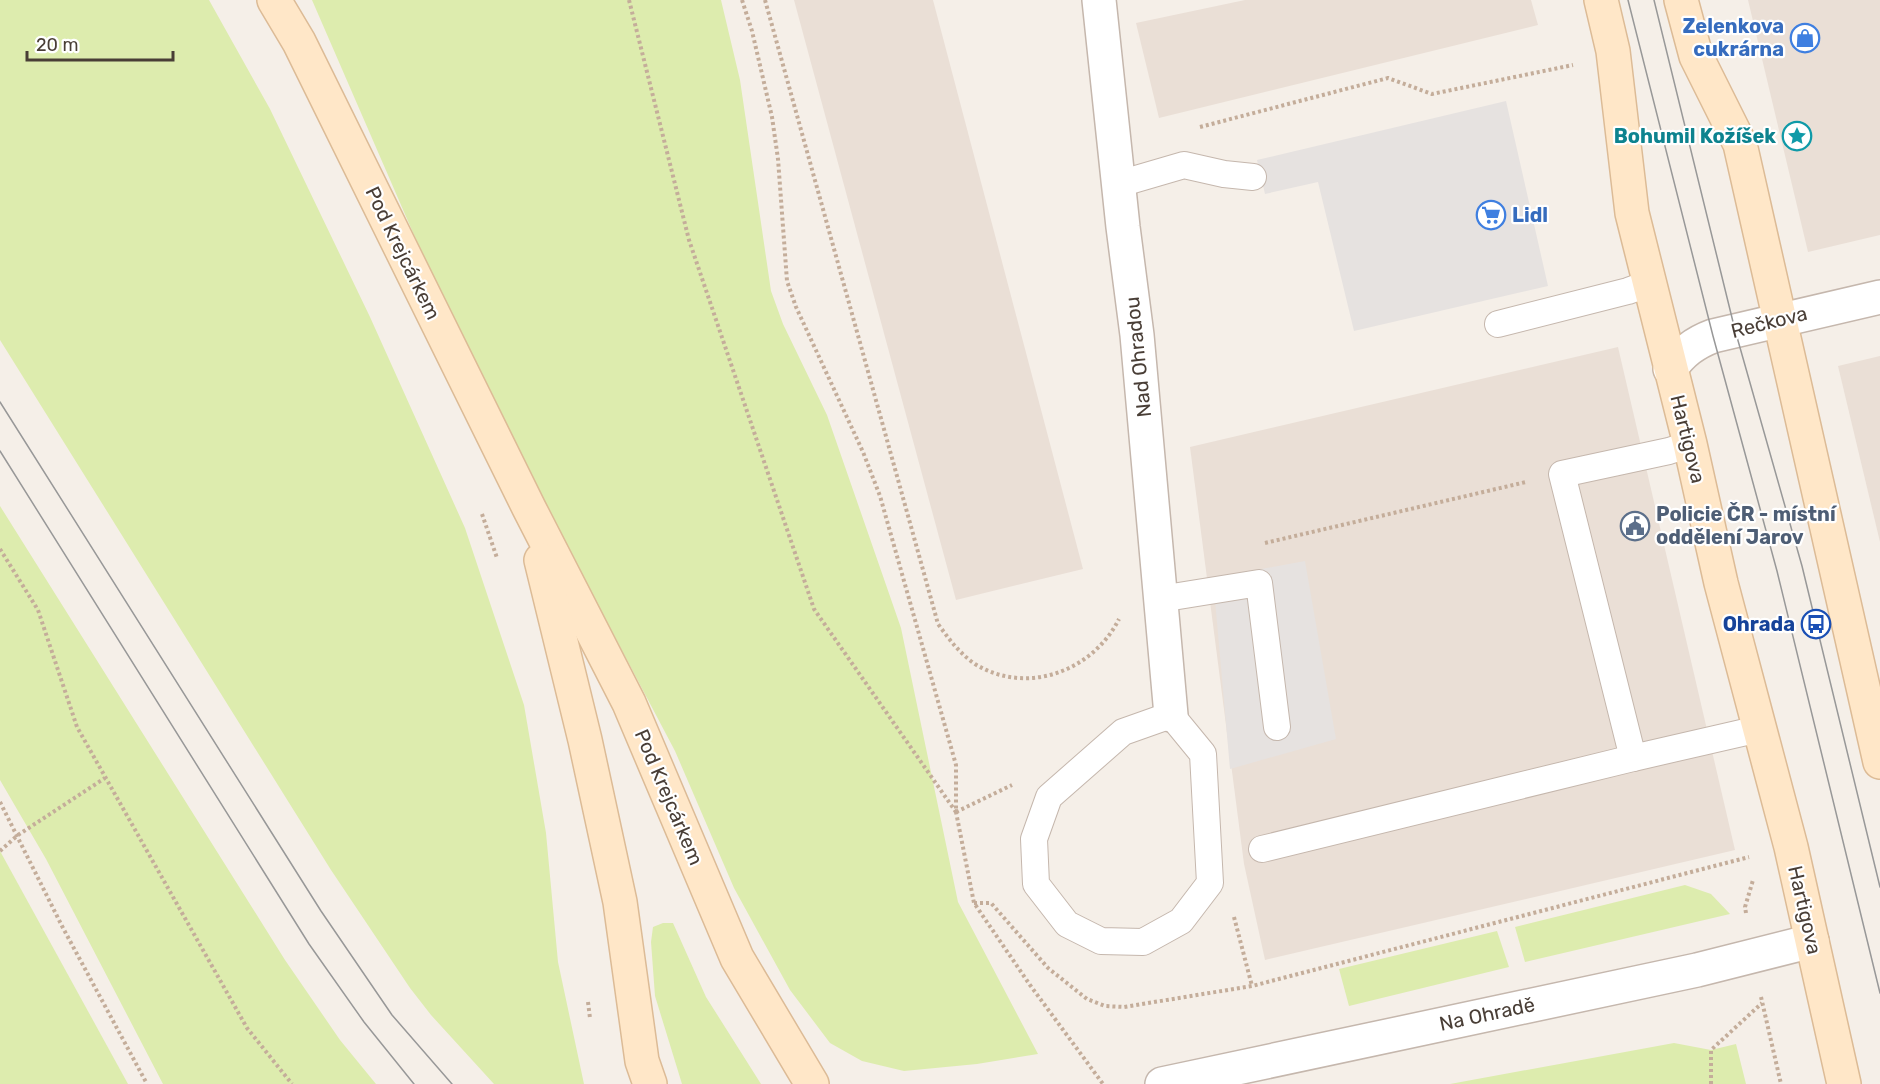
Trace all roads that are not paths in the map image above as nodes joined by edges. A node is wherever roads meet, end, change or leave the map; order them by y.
1 (274, 0) edge
2 (1099, 0) edge
3 (1601, 0) edge
4 (1682, 0) edge
5 (1254, 177) dead end
6 (1119, 184) junction
7 (1650, 283) junction
8 (1880, 297) edge
9 (1781, 319) junction
10 (1498, 324) dead end
11 (1670, 369) junction
12 (1690, 444) junction
13 (528, 508) junction
14 (1160, 599) junction
15 (1171, 716) junction
16 (1277, 726) dead end
17 (1759, 729) junction
18 (1632, 758) junction
19 (1880, 762) edge
20 (1263, 849) dead end
21 (1812, 941) junction
22 (650, 1084) edge
23 (812, 1084) edge
24 (1162, 1084) edge
25 (1844, 1084) edge

1 - 13 main road, Pod Krejcárkem
2 - 6 street, Nad Ohradou
3 - 7 main road, Hartigova
4 - 9 main road
5 - 6 lane
6 - 14 street, Nad Ohradou
7 - 10 lane
7 - 11 main road, Hartigova
8 - 9 street, Rečkova
9 - 11 street, Rečkova
9 - 19 main road
11 - 12 main road, Hartigova
12 - 17 main road, Hartigova
12 - 18 lane
13 - 22 main road, Pod Krejcárkem
13 - 23 main road, Pod Krejcárkem
14 - 15 street, Nad Ohradou
14 - 16 lane
15 - 15 lane
17 - 18 lane
17 - 21 main road, Hartigova
18 - 20 lane
21 - 24 street, Na Ohradě
21 - 25 main road, Hartigova

